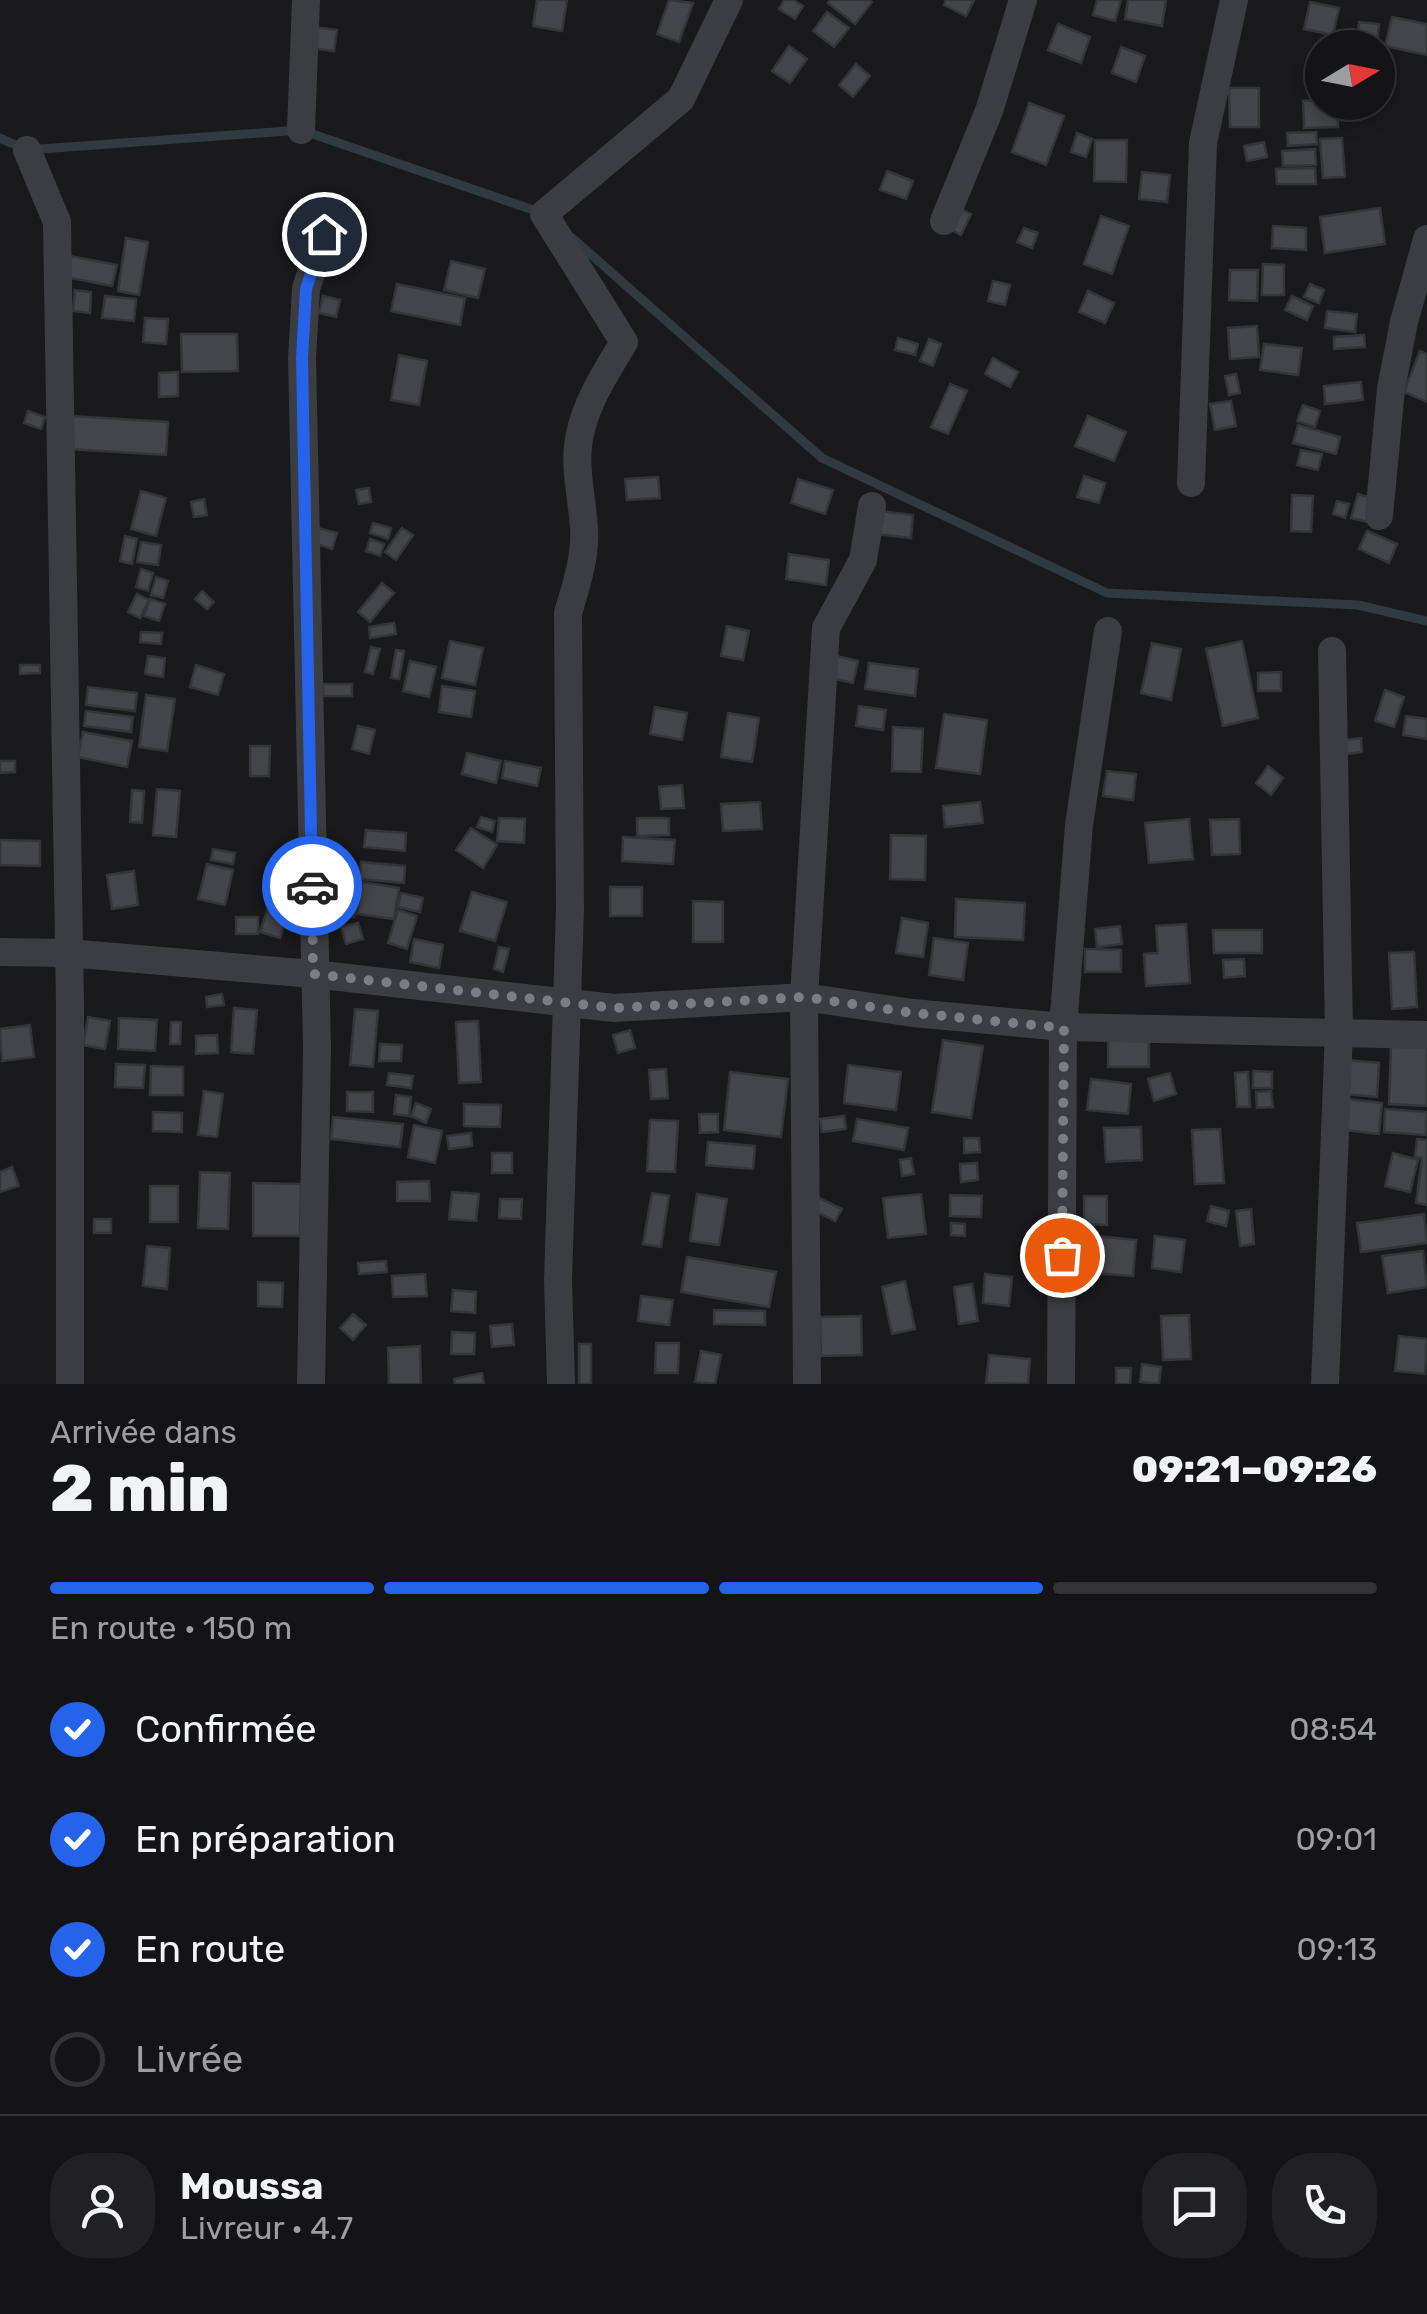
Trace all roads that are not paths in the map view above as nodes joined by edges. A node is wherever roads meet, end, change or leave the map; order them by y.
1 (306, 0) edge
2 (729, 0) edge
3 (1024, 0) edge
4 (1234, 0) edge
5 (300, 130) dead end
6 (27, 150) dead end
7 (944, 220) dead end
8 (324, 234) dead end
9 (1427, 239) edge
10 (1191, 482) dead end
11 (872, 506) dead end
12 (1378, 516) dead end
13 (1108, 631) dead end
14 (1332, 650) dead end
15 (0, 952) edge
16 (68, 953) junction
17 (313, 974) junction
18 (804, 997) junction
19 (565, 1001) junction
20 (1064, 1028) junction
21 (1339, 1031) junction
22 (1427, 1035) edge
23 (70, 1384) edge
24 (311, 1384) edge
25 (560, 1384) edge
26 (807, 1384) edge
27 (1061, 1384) edge
28 (1325, 1384) edge

1 - 5 street
2 - 19 street
3 - 7 street
4 - 10 street
6 - 16 street
8 - 17 street
9 - 12 street
11 - 18 street
13 - 20 street
14 - 21 street
15 - 16 street
16 - 17 street
16 - 23 street
17 - 19 street
17 - 24 street
18 - 19 street
18 - 20 street
18 - 26 street
19 - 25 street
20 - 21 street
20 - 27 street
21 - 22 street
21 - 28 street

